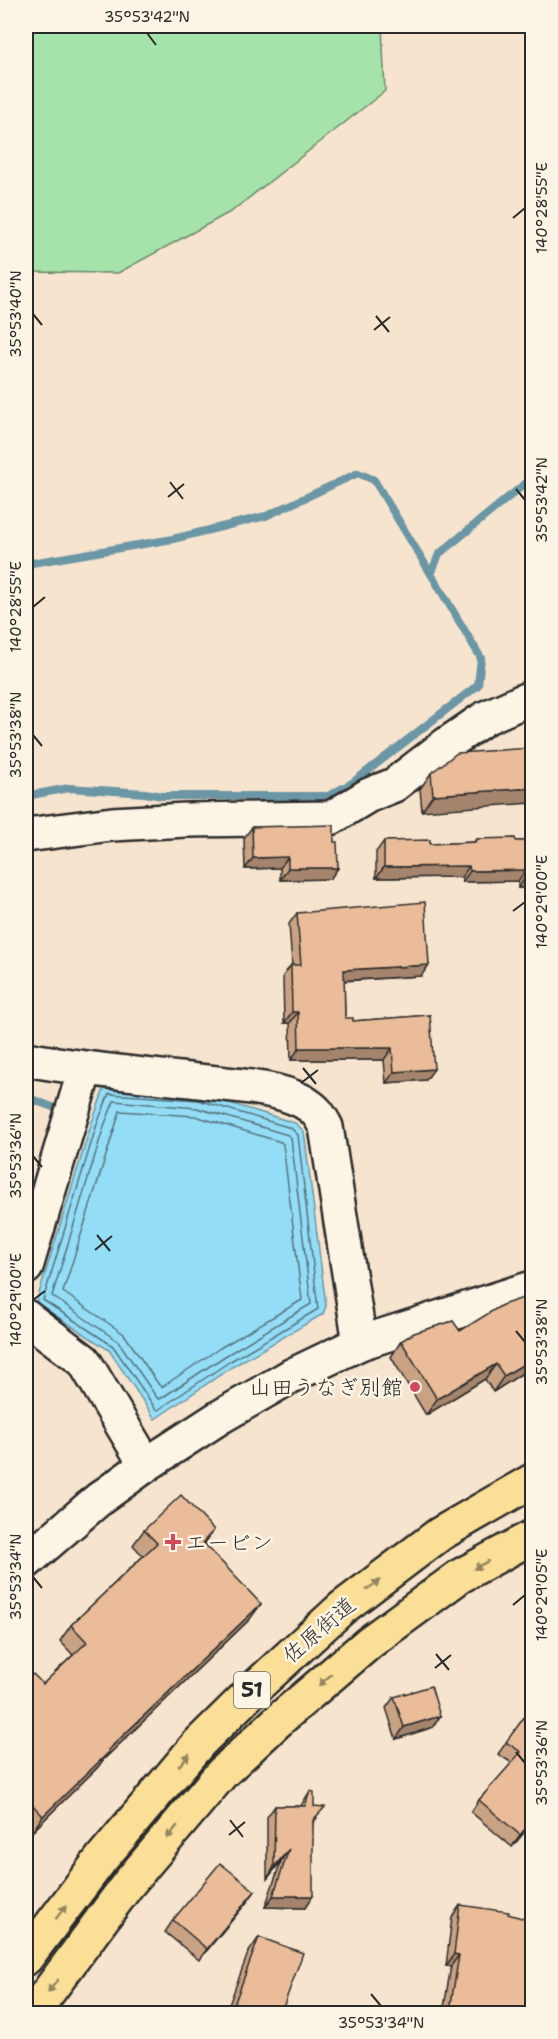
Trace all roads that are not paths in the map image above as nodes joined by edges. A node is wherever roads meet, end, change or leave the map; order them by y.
1 (532, 697) edge
2 (26, 835) edge
3 (26, 1059) edge
4 (85, 1069) junction
5 (26, 1267) edge
6 (532, 1288) edge
7 (26, 1317) edge
8 (360, 1343) junction
9 (146, 1465) junction
10 (532, 1481) edge
11 (532, 1536) edge
12 (26, 1562) edge
13 (26, 1958) edge
14 (32, 2013) edge

1 - 2 street
3 - 4 street
4 - 5 street
4 - 8 street
6 - 8 street
7 - 9 street
8 - 9 street
9 - 12 street
13 -> 10 highway, 佐原街道 / 51
11 -> 14 highway, 佐原街道 / 51

